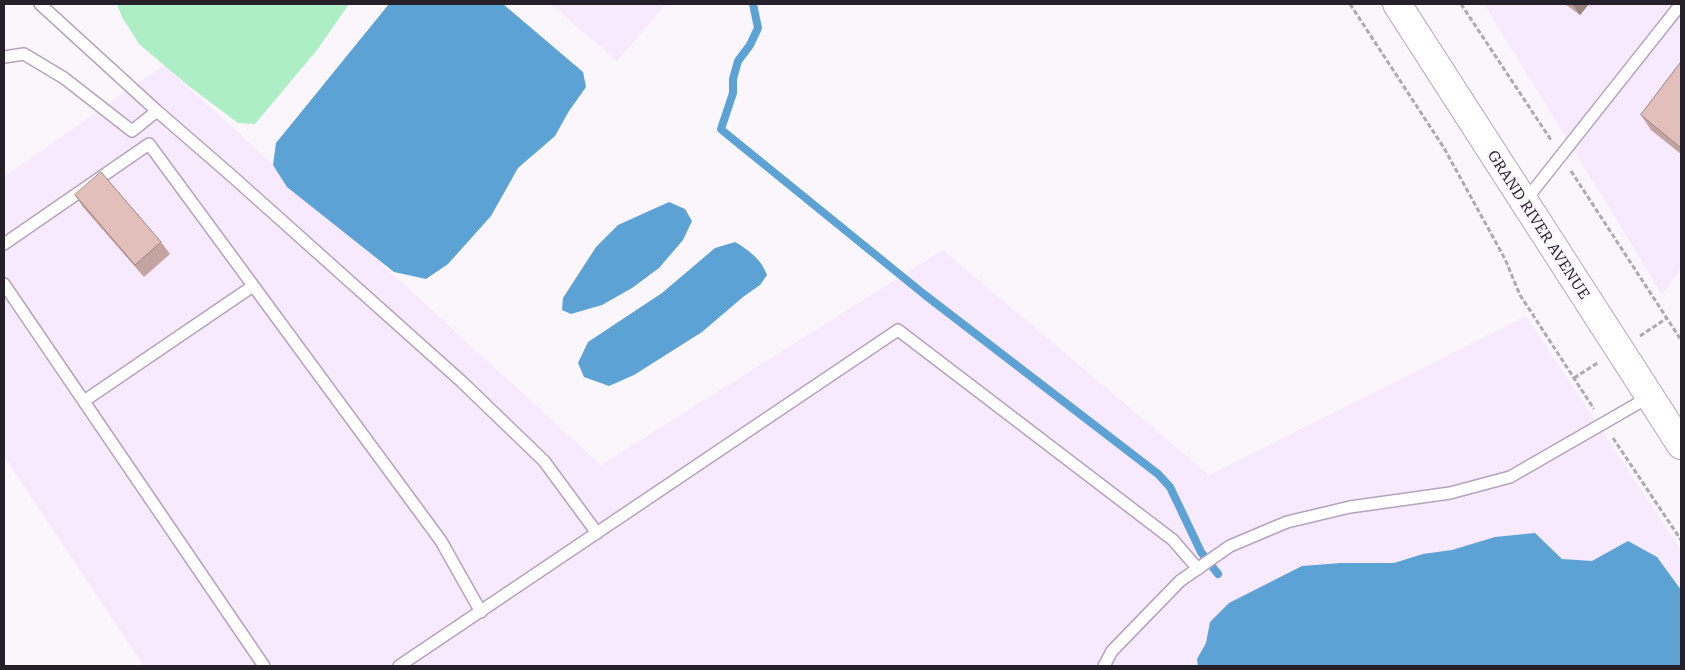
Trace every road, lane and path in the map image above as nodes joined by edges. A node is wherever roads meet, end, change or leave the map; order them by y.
1 (40, 4) edge
2 (1350, 4) edge
3 (1397, 4) edge
4 (1681, 4) edge
5 (4, 57) edge
6 (157, 111) junction
7 (1524, 202) junction
8 (4, 244) edge
9 (4, 284) edge
10 (254, 286) junction
11 (1649, 397) junction
12 (84, 401) junction
13 (1603, 423) junction
14 (1681, 445) edge
15 (597, 534) junction
16 (1681, 540) edge
17 (1198, 569) junction
18 (481, 612) junction
19 (264, 666) edge
20 (399, 666) edge
21 (1104, 666) edge

1 - 6 lane
2 - 13 path
3 - 7 main road, GRAND RIVER AVENUE
4 - 7 lane
5 - 6 lane
6 - 15 lane
7 - 11 main road, GRAND RIVER AVENUE
8 - 10 lane
9 - 12 lane
10 - 12 lane
10 - 18 lane
11 - 13 lane
11 - 14 main road, GRAND RIVER AVENUE
12 - 19 lane
13 - 16 path
13 - 17 lane
15 - 17 lane
15 - 18 lane
17 - 21 lane
18 - 20 lane

